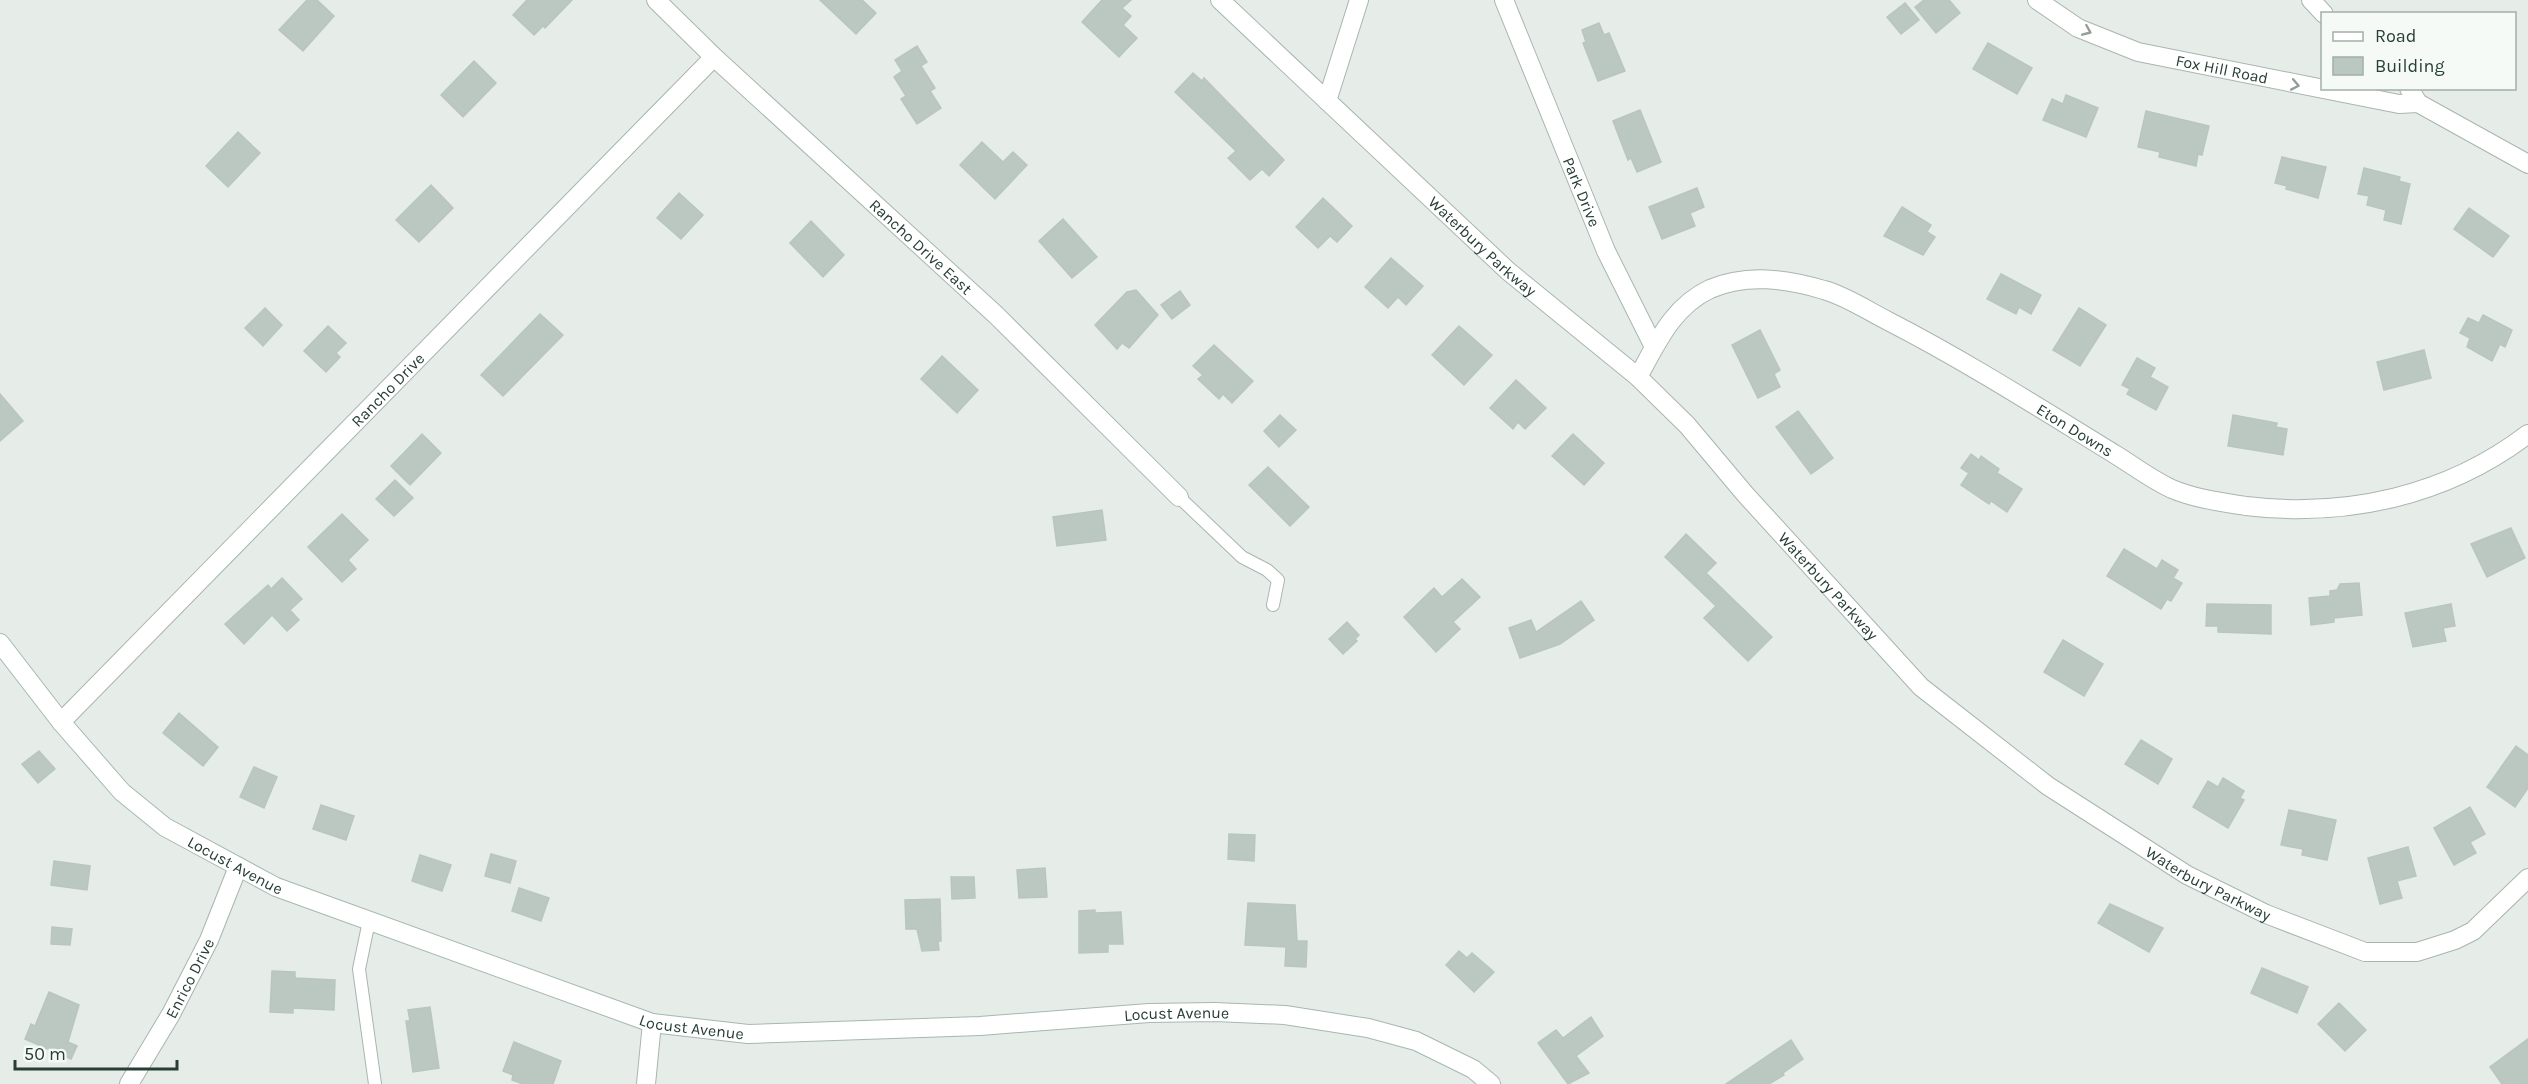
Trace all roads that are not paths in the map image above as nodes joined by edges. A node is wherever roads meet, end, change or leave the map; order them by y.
1 (656, 0) edge
2 (1220, 0) edge
3 (1359, 0) edge
4 (1504, 0) edge
5 (2037, 0) edge
6 (2311, 0) edge
7 (2322, 12) edge
8 (714, 57) junction
9 (2321, 88) edge
10 (2329, 90) edge
11 (2414, 96) edge
12 (1327, 101) junction
13 (2528, 164) edge
14 (1654, 347) junction
15 (1638, 377) junction
16 (2528, 434) edge
17 (1179, 497) joint
18 (1273, 605) dead end
19 (0, 643) edge
20 (61, 722) junction
21 (238, 867) junction
22 (2528, 878) edge
23 (369, 921) junction
24 (652, 1023) junction
25 (129, 1084) edge
26 (375, 1084) edge
27 (646, 1084) edge
28 (1491, 1084) edge

1 - 8 street, Rancho Drive East
2 - 12 street, Waterbury Parkway
3 - 12 street
4 - 14 street, Park Drive
5 -> 9 street, Fox Hill Road
6 - 7 street
8 - 17 street, Rancho Drive East
8 - 20 street, Rancho Drive
10 -> 11 street, Fox Hill Road
11 - 13 street, Fox Hill Road
12 - 15 street, Waterbury Parkway
14 - 15 street
14 - 16 street, Eton Downs
15 - 22 street, Waterbury Parkway
17 - 18 lane
19 - 20 street, Locust Avenue
20 - 21 street, Locust Avenue
21 - 23 street, Locust Avenue
21 - 25 street, Enrico Drive
23 - 24 street, Locust Avenue
23 - 26 lane
24 - 27 street
24 - 28 street, Locust Avenue

